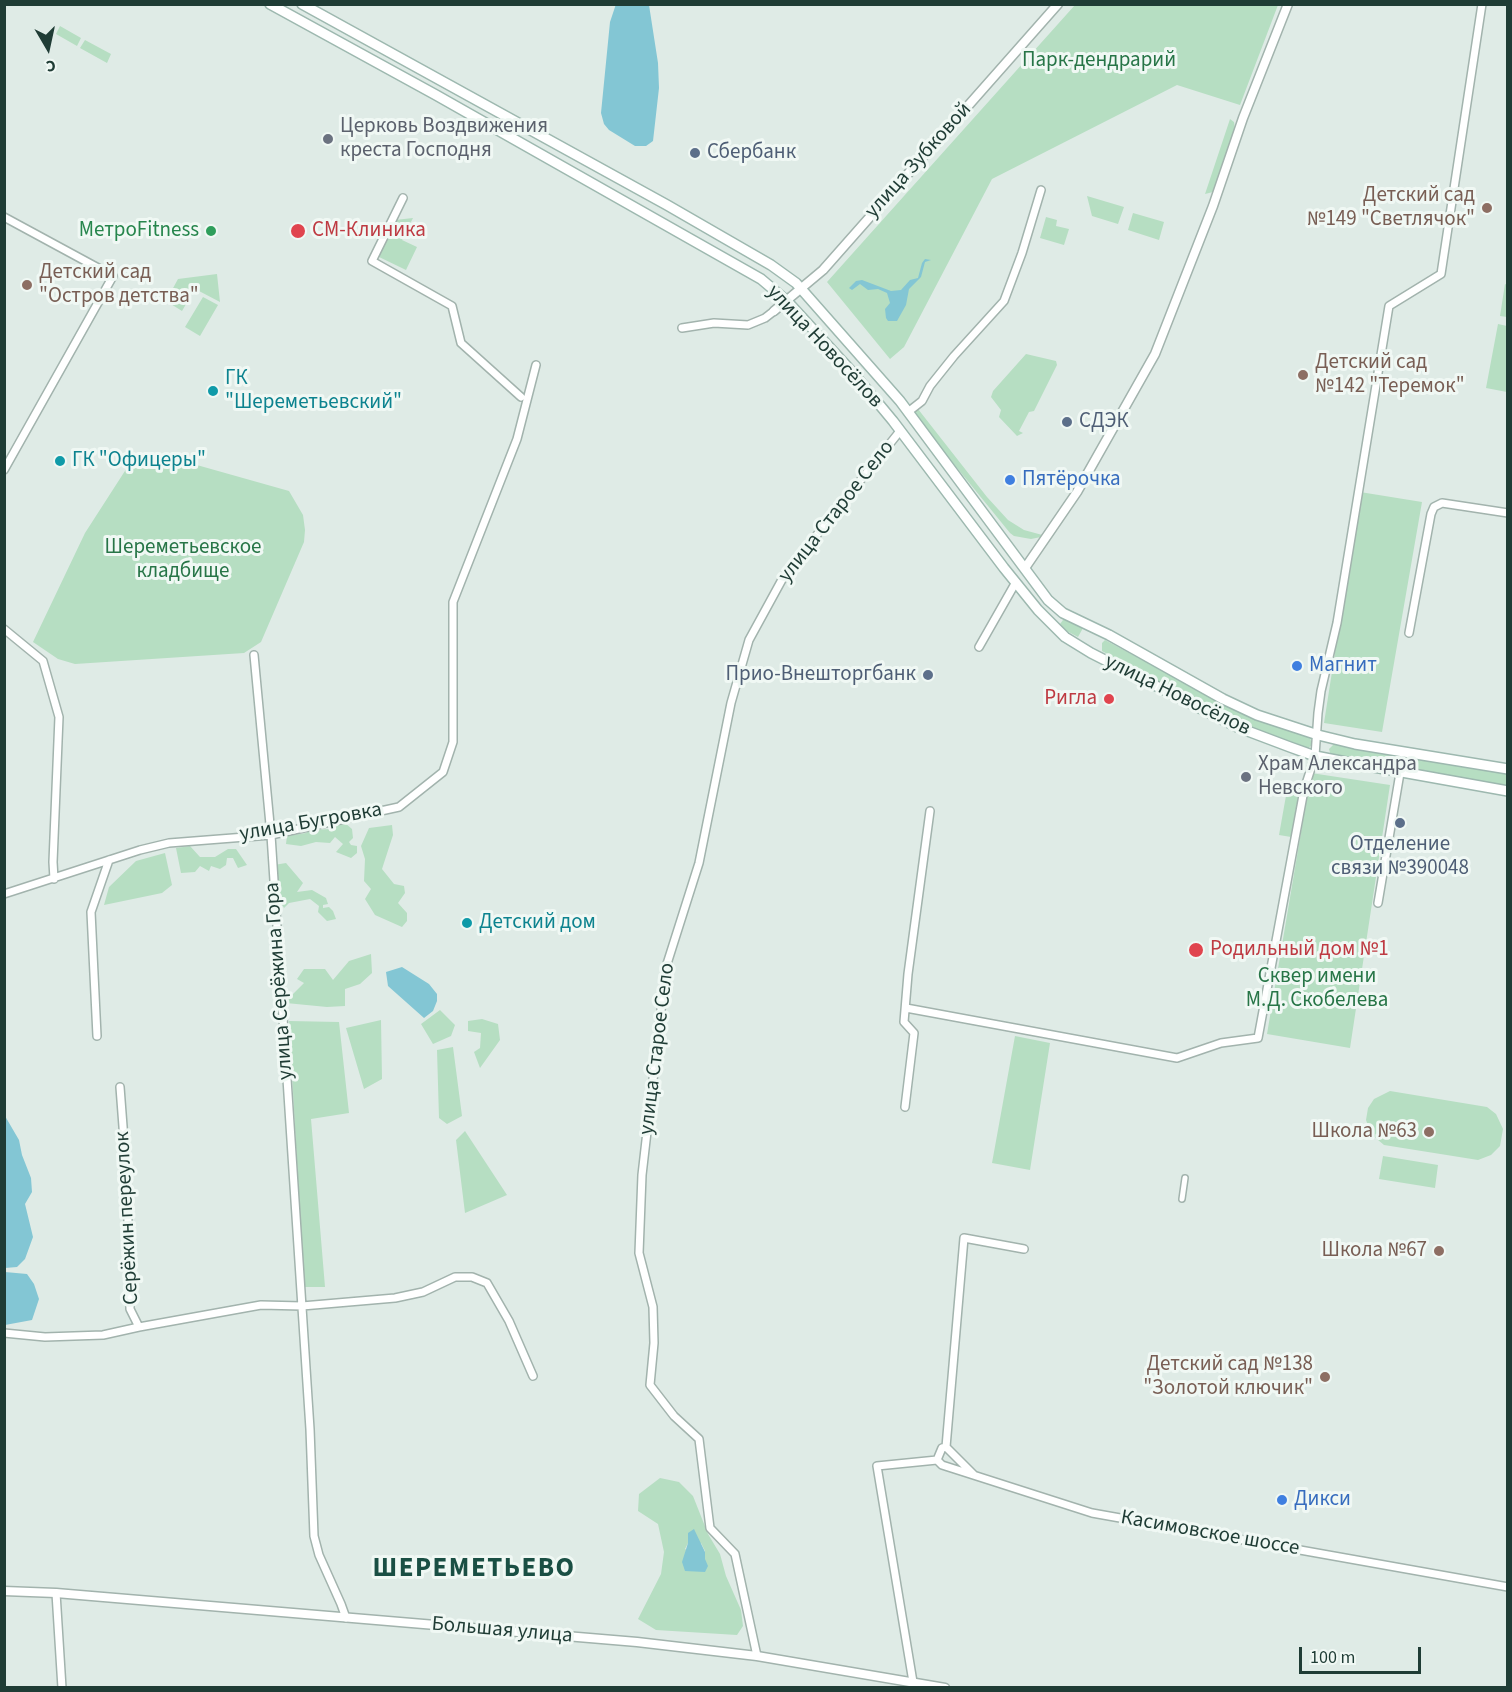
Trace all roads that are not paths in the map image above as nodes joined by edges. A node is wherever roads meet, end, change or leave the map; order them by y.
1 (270, 4) edge
2 (302, 4) edge
3 (1058, 4) edge
4 (1288, 4) edge
5 (1482, 4) edge
6 (1041, 190) dead end
7 (403, 198) dead end
8 (4, 217) edge
9 (802, 289) junction
10 (787, 301) junction
11 (774, 311) joint
12 (682, 328) dead end
13 (536, 365) dead end
14 (521, 397) dead end
15 (908, 412) junction
16 (900, 431) junction
17 (4, 470) edge
18 (1508, 513) edge
19 (1025, 568) junction
20 (1016, 582) junction
21 (4, 629) edge
22 (1409, 633) dead end
23 (979, 647) dead end
24 (254, 655) dead end
25 (1318, 735) junction
26 (1315, 756) junction
27 (1508, 769) edge
28 (1400, 773) junction
29 (1508, 791) edge
30 (930, 812) dead end
31 (271, 835) junction
32 (109, 860) junction
33 (54, 879) junction
34 (4, 894) edge
35 (1378, 903) dead end
36 (906, 1008) junction
37 (97, 1036) dead end
38 (120, 1087) dead end
39 (905, 1107) dead end
40 (1185, 1178) dead end
41 (1182, 1199) dead end
42 (1024, 1249) dead end
43 (302, 1306) junction
44 (139, 1327) junction
45 (4, 1333) edge
46 (532, 1376) dead end
47 (946, 1447) junction
48 (937, 1460) junction
49 (975, 1476) junction
50 (1508, 1587) edge
51 (4, 1591) edge
52 (56, 1593) junction
53 (346, 1618) junction
54 (757, 1656) junction
55 (913, 1682) junction
56 (62, 1688) edge
57 (945, 1688) edge

1 - 10 main road, улица Новосёлов
2 - 9 main road, улица Новосёлов
3 - 9 street, улица Зубковой
4 - 19 street
5 - 25 street
6 - 15 street
7 - 14 street
8 - 17 street
9 - 10 street, улица Зубковой
9 - 15 main road, улица Новосёлов
10 - 11 street, улица Зубковой
10 - 16 main road, улица Новосёлов
11 - 12 street
13 - 31 street, улица Бугровка
15 - 19 main road, улица Новосёлов
16 - 20 main road, улица Новосёлов
16 - 54 street, улица Старое Село
18 - 22 street
19 - 25 main road, улица Новосёлов
20 - 23 street
20 - 26 main road, улица Новосёлов
21 - 33 street
24 - 31 street, улица Серёжина Гора
25 - 26 street
25 - 27 main road, улица Новосёлов
26 - 28 main road, улица Новосёлов
26 - 36 street
28 - 29 main road, улица Новосёлов
28 - 35 street
30 - 36 street
31 - 32 street, улица Бугровка
31 - 43 street, улица Серёжина Гора
32 - 33 street, улица Бугровка
32 - 37 street
33 - 34 street, улица Бугровка
36 - 39 street
38 - 44 street, Серёжин переулок
40 - 41 street
42 - 47 street
43 - 44 street, Серёжин переулок
43 - 46 street
43 - 53 street, улица Серёжина Гора
44 - 45 street
47 - 48 street
47 - 49 street
48 - 49 street, Касимовское шоссе
48 - 55 street
49 - 50 street, Касимовское шоссе
51 - 52 street, Большая улица
52 - 53 street, Большая улица
52 - 56 street
53 - 54 street, Большая улица
54 - 55 street, Большая улица
55 - 57 street, Большая улица

